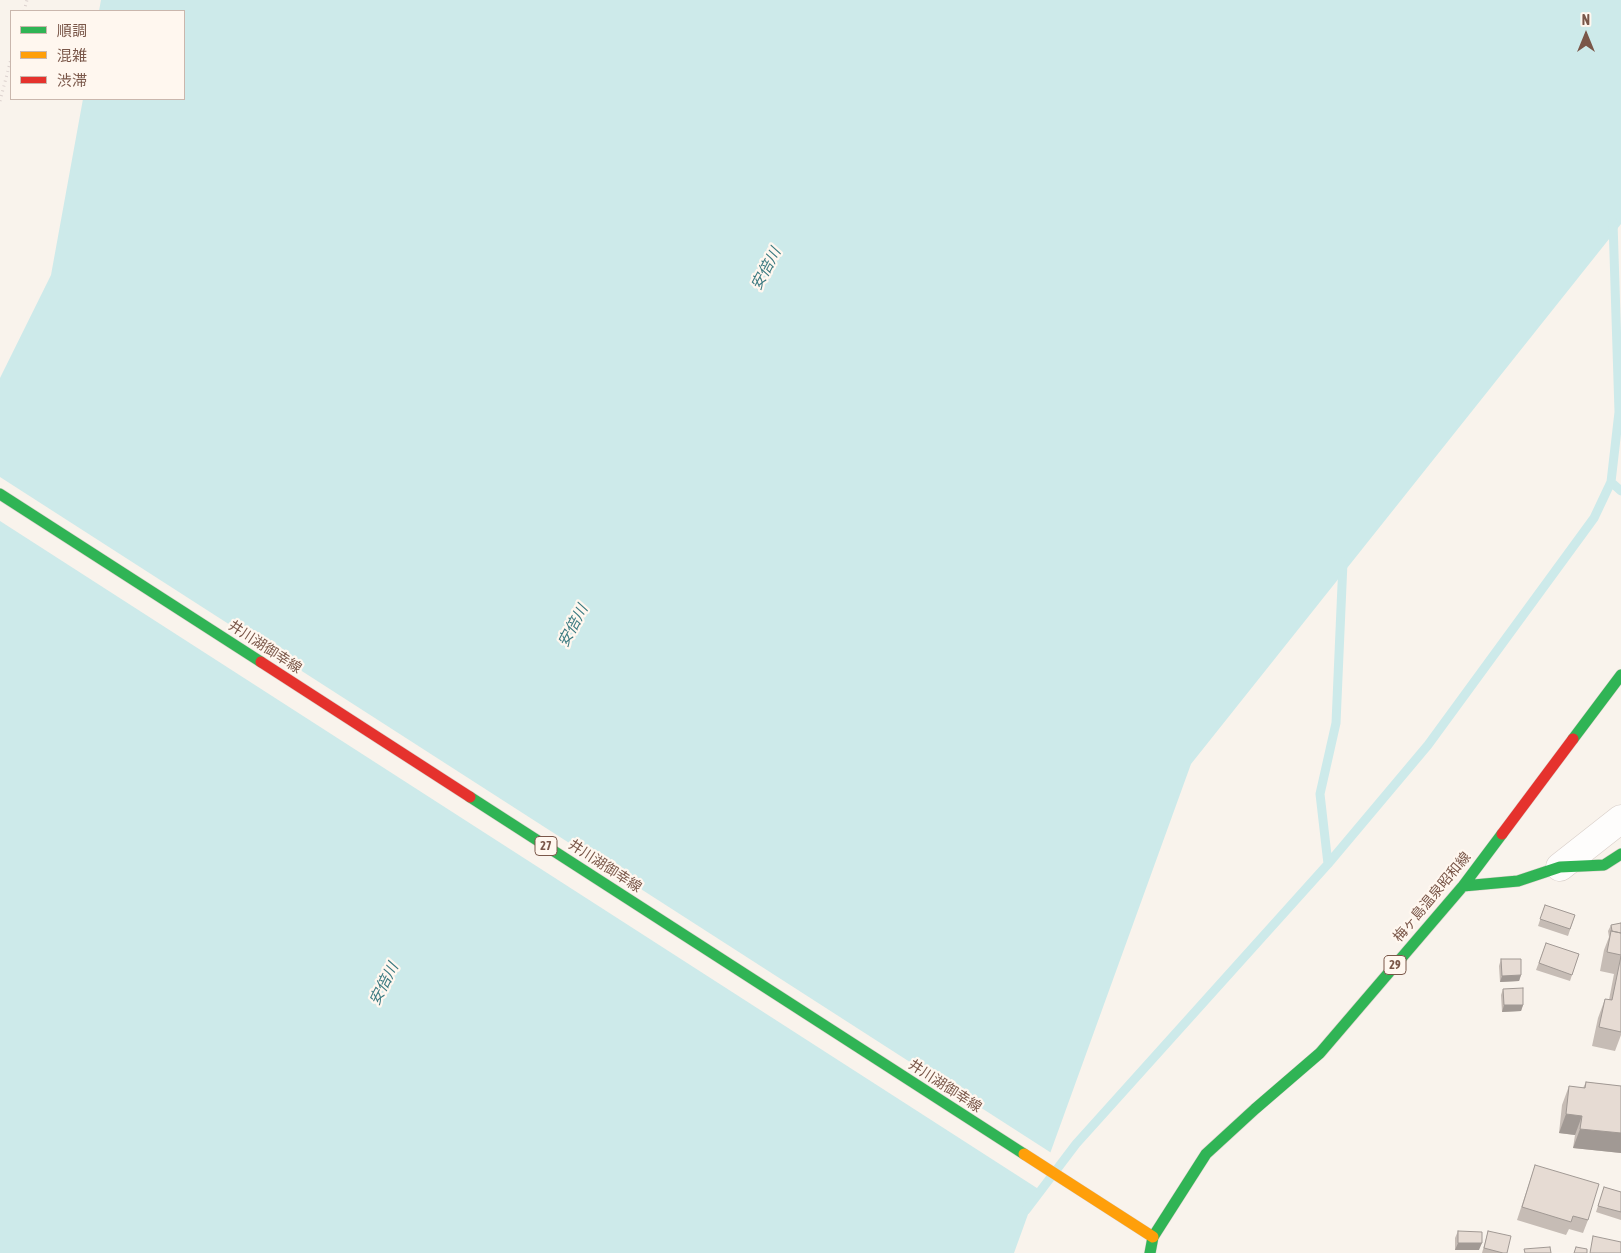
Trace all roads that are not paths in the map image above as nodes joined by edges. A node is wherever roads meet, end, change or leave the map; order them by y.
1 (0, 494) edge
2 (1621, 675) edge
3 (1621, 819) edge
4 (1621, 854) edge
5 (1560, 867) junction
6 (1463, 886) junction
7 (1153, 1237) junction
8 (1150, 1253) edge

1 - 7 main road, 井川湖御幸線 / 27
2 - 6 main road, 梅ヶ島温泉昭和線 / 29
3 - 5 street
4 - 5 main road
5 - 6 main road
6 - 7 main road, 梅ヶ島温泉昭和線 / 29
7 - 8 main road

